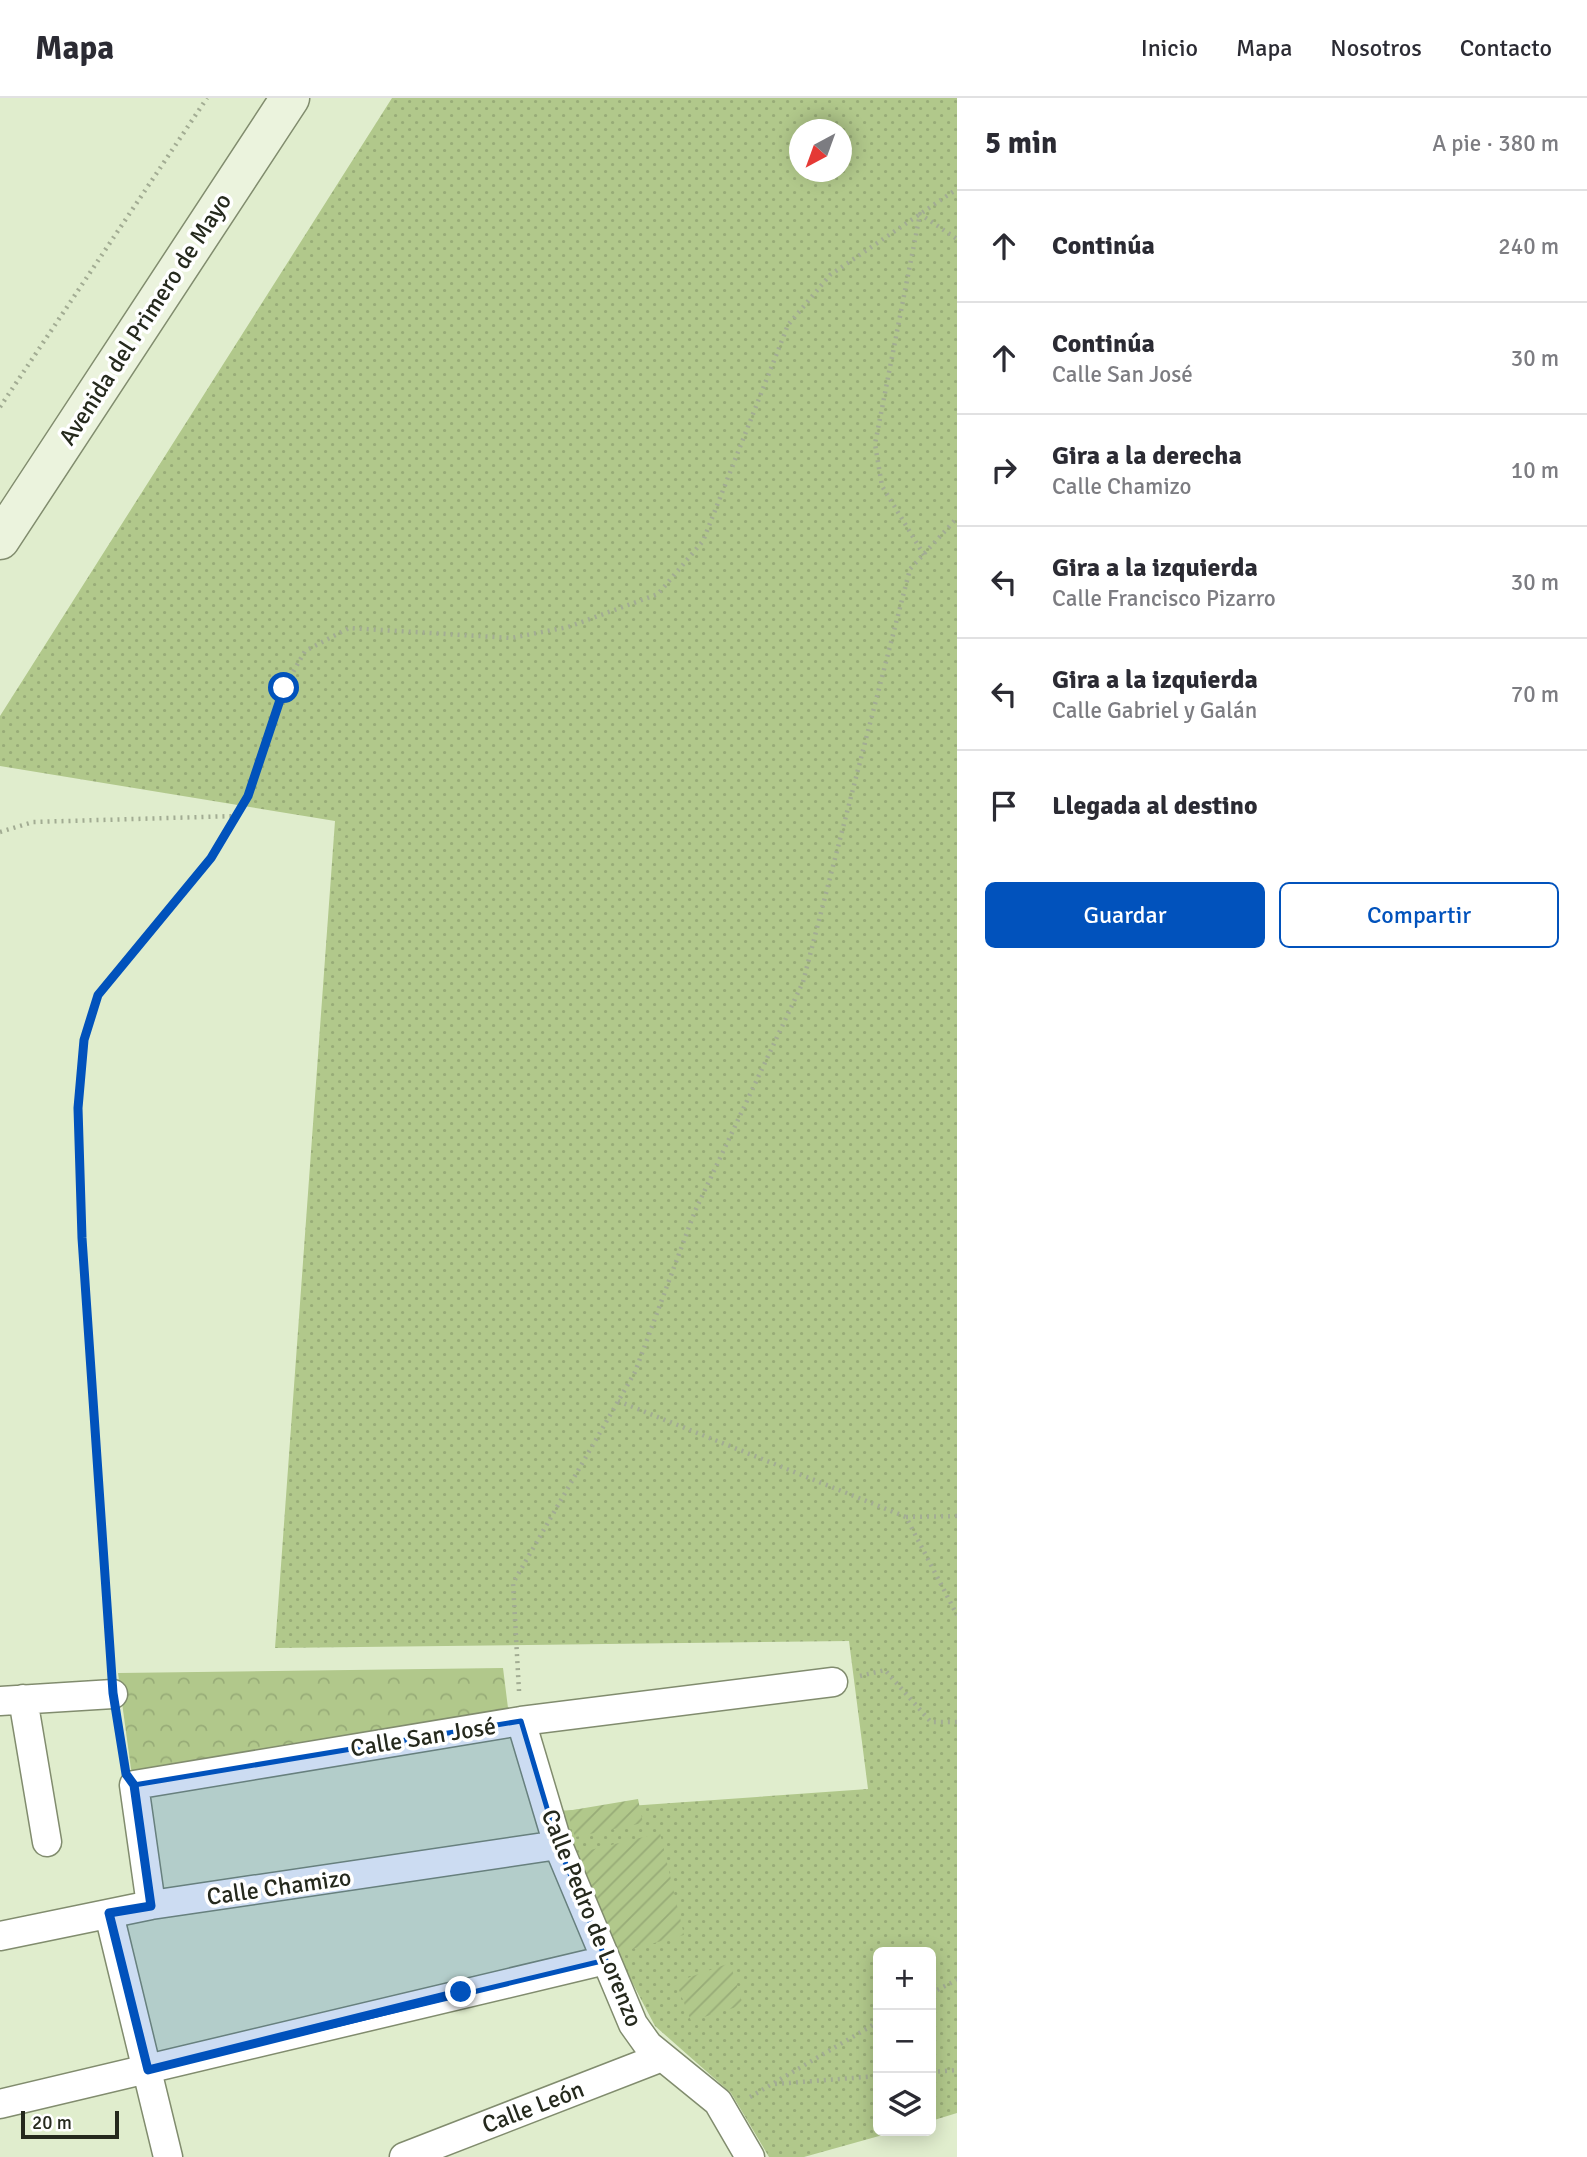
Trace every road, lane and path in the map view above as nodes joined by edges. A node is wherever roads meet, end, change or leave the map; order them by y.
1 (207, 98) edge
2 (290, 98) edge
3 (957, 189) edge
4 (920, 214) junction
5 (957, 239) edge
6 (0, 407) edge
7 (957, 518) edge
8 (0, 540) edge
9 (924, 555) junction
10 (236, 816) junction
11 (0, 832) edge
12 (618, 1401) junction
13 (957, 1516) edge
14 (906, 1517) junction
15 (957, 1615) edge
16 (833, 1682) joint
17 (113, 1693) junction
18 (12, 1700) edge
19 (521, 1721) junction
20 (957, 1722) edge
21 (134, 1785) junction
22 (47, 1842) dead end
23 (558, 1845) junction
24 (151, 1906) junction
25 (109, 1913) junction
26 (0, 1936) edge
27 (607, 1960) junction
28 (957, 1980) edge
29 (936, 1990) edge
30 (873, 2025) edge
31 (662, 2057) junction
32 (148, 2070) junction
33 (957, 2070) edge
34 (936, 2072) edge
35 (873, 2076) edge
36 (771, 2084) junction
37 (0, 2104) edge
38 (724, 2109) junction
39 (168, 2157) edge
40 (404, 2157) edge
41 (750, 2157) edge

1 - 6 path
2 - 8 main road, Avenida del Primero de Mayo
3 - 4 path
4 - 5 path
4 - 9 path
4 - 10 path
7 - 9 path
9 - 12 path
10 - 11 path
10 - 17 path
12 - 14 path
12 - 19 path
13 - 14 path
14 - 15 path
16 - 19 street, Calle San José
16 - 20 path
17 - 18 street
17 - 21 path
18 - 22 street
19 - 21 street, Calle San José
19 - 23 street, Calle Pedro de Lorenzo
21 - 24 street
23 - 24 street, Calle Chamizo
23 - 27 street, Calle Pedro de Lorenzo
24 - 25 street, Calle Chamizo
25 - 26 street, Calle Chamizo
25 - 32 street
27 - 31 street, Calle Pedro de Lorenzo
27 - 32 street
28 - 29 path
30 - 36 path
31 - 38 street, Calle Pedro de Lorenzo
31 - 40 street, Calle León
32 - 37 street
32 - 39 street
33 - 34 path
35 - 36 path
36 - 38 path
38 - 41 street, Calle Pedro de Lorenzo

